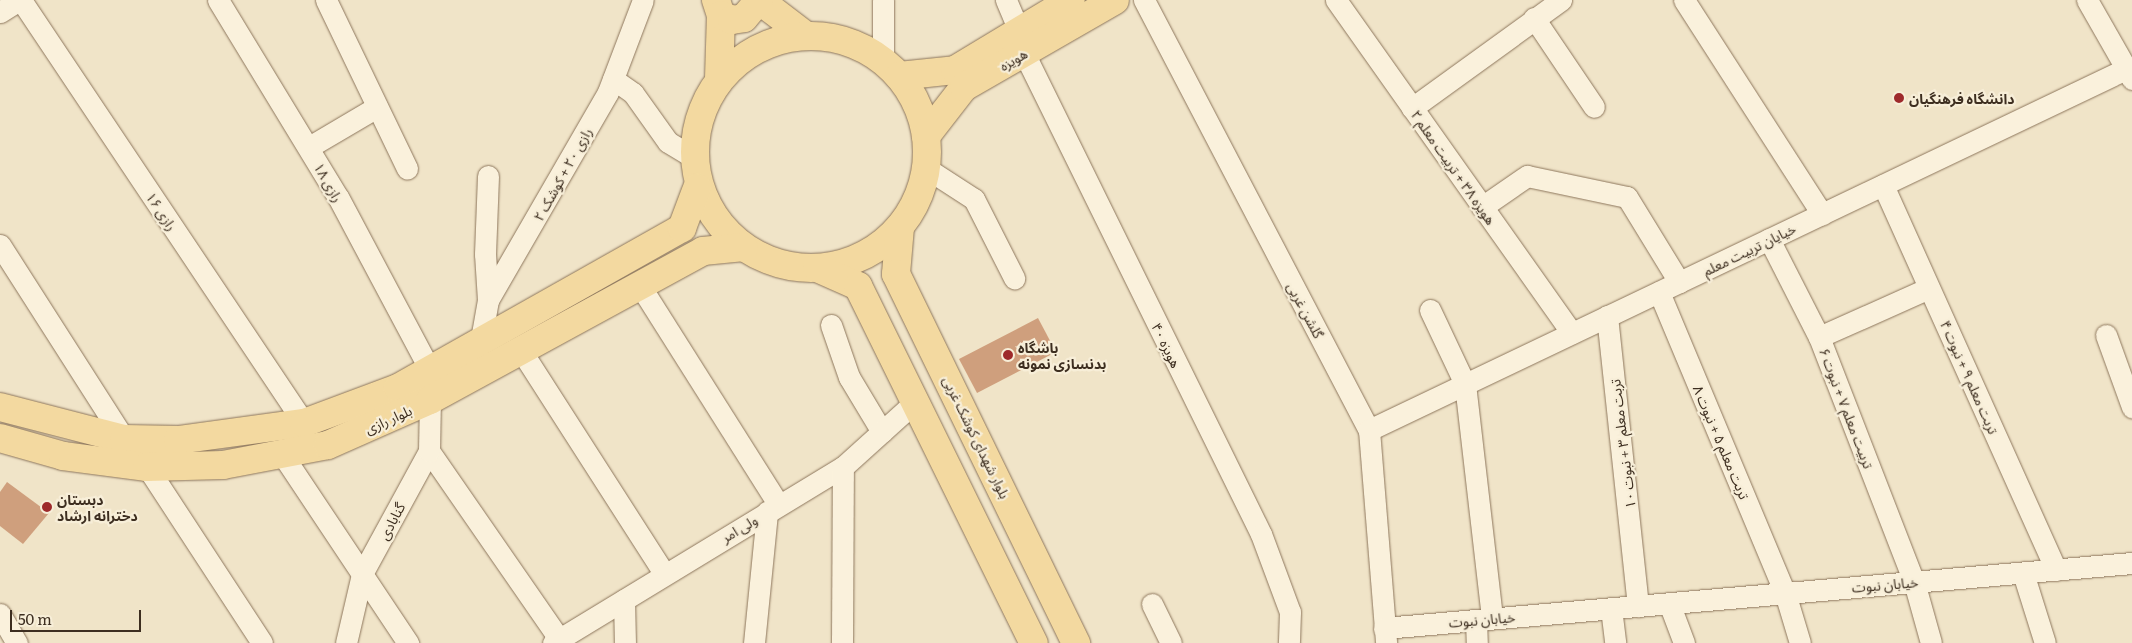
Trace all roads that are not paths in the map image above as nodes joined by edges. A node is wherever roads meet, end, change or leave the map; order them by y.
1 (20, 0) edge
2 (218, 0) edge
3 (326, 0) edge
4 (643, 0) edge
5 (759, 0) edge
6 (883, 0) edge
7 (1006, 0) edge
8 (1071, 0) edge
9 (1115, 0) edge
10 (1144, 0) edge
11 (1336, 0) edge
12 (1561, 0) edge
13 (1684, 0) edge
14 (2087, 0) edge
15 (719, 7) edge
16 (0, 12) edge
17 (1534, 18) junction
18 (805, 35) junction
19 (1022, 42) junction
20 (891, 68) junction
21 (2130, 73) edge
22 (614, 79) junction
23 (719, 80) junction
24 (1594, 106) dead end
25 (378, 107) junction
26 (1412, 108) junction
27 (926, 136) junction
28 (309, 147) junction
29 (695, 158) junction
30 (407, 168) dead end
31 (926, 168) junction
32 (488, 176) dead end
33 (1883, 185) junction
34 (697, 188) junction
35 (1482, 206) junction
36 (1822, 214) junction
37 (900, 227) junction
38 (1769, 239) junction
39 (0, 245) edge
40 (744, 247) junction
41 (816, 268) junction
42 (1014, 278) dead end
43 (1679, 282) junction
44 (639, 284) junction
45 (1929, 288) junction
46 (1659, 292) junction
47 (488, 300) junction
48 (1430, 310) dead end
49 (1607, 316) junction
50 (831, 326) dead end
51 (1572, 334) junction
52 (2106, 335) dead end
53 (1819, 337) junction
54 (480, 346) junction
55 (522, 352) junction
56 (430, 370) junction
57 (1465, 384) junction
58 (430, 400) junction
59 (916, 401) junction
60 (0, 407) edge
61 (2132, 407) edge
62 (304, 423) junction
63 (1369, 430) junction
64 (882, 432) junction
65 (124, 439) junction
66 (3, 443) edge
67 (429, 451) junction
68 (284, 456) junction
69 (147, 467) junction
70 (842, 467) junction
71 (772, 508) junction
72 (2132, 563) edge
73 (2056, 570) junction
74 (664, 573) junction
75 (2023, 573) junction
76 (362, 574) junction
77 (1914, 582) junction
78 (1785, 593) junction
79 (624, 600) junction
80 (1669, 603) junction
81 (1152, 604) dead end
82 (1638, 606) junction
83 (1611, 608) junction
84 (0, 614) edge
85 (1484, 619) junction
86 (1385, 635) edge
87 (1029, 640) edge
88 (559, 641) edge
89 (17, 643) edge
90 (262, 643) edge
91 (346, 643) edge
92 (408, 643) edge
93 (625, 643) edge
94 (754, 643) edge
95 (842, 643) edge
96 (1076, 643) edge
97 (1171, 643) edge
98 (1289, 643) edge
99 (1477, 643) edge
100 (1615, 643) edge
101 (1684, 643) edge
102 (1800, 643) edge
103 (1931, 643) edge
104 (2045, 643) edge

1 - 16 street
1 - 62 street, رازی ۱۶
2 - 28 street, رازی ۱۸
3 - 25 street
4 - 22 street, رازی ۲۰ + کوشک ۲
5 - 15 main road
5 - 18 main road
6 - 20 street
7 - 19 street, هویزه ۴۰
8 - 19 main road, هویزه
9 - 19 main road, هویزه
10 - 63 street, گلشن غربی
11 - 26 street, هویزه ۳۸ + تربیت معلم ۲
12 - 17 street
13 - 36 street
14 - 21 street
15 - 23 main road
17 - 24 street
17 - 26 street
18 - 20 main road
18 - 23 main road
19 - 20 main road, هویزه
19 - 27 main road, هویزه
19 - 98 street, هویزه ۴۰
20 - 27 main road
21 - 33 street, خیایان تربیت معلم
22 - 29 street
22 - 47 street, رازی ۲۰ + کوشک ۲
23 - 29 main road
25 - 28 street
25 - 30 street
26 - 35 street, هویزه ۳۸ + تربیت معلم ۲
27 - 31 main road
28 - 56 street, رازی ۱۸
29 - 34 main road
31 - 37 main road
31 - 42 street
32 - 47 street
33 - 36 street, خیایان تربیت معلم
33 - 45 street, تربت معلم ۹ + نبوت ۴
34 - 40 main road
34 - 54 main road, بلوار رازی
35 - 43 street
35 - 51 street, هویزه ۳۸ + تربیت معلم ۲
36 - 38 street, خیایان تربیت معلم
37 - 41 main road
37 - 96 main road, بلوار شهدای کوشک غربی
38 - 43 street, خیایان تربیت معلم
38 - 53 street, تربیت معلم ۷ + نبوت ۶
39 - 65 street
40 - 41 main road
40 - 44 main road, بلوار رازی
41 - 59 main road
43 - 46 street, خیایان تربیت معلم
44 - 55 main road, بلوار رازی
44 - 71 street
45 - 53 street
45 - 73 street, تربت معلم ۹ + نبوت ۴
46 - 49 street, خیایان تربیت معلم
46 - 78 street, تربت معلم ۵ + نبوت ۸
47 - 54 street, رازی ۲۰ + کوشک ۲
48 - 57 street
49 - 51 street, خیایان تربیت معلم
49 - 82 street, تربت معلم ۳ + نبوت ۱۰
50 - 64 street
51 - 57 street, خیایان تربیت معلم
52 - 61 street
53 - 77 street, تربیت معلم ۷ + نبوت ۶
54 - 56 main road, بلوار رازی
55 - 58 main road, بلوار رازی
55 - 74 street
56 - 62 main road, بلوار رازی
57 - 63 street, خیایان تربیت معلم
57 - 85 street
58 - 67 street, گنابادی
58 - 68 main road, بلوار رازی
59 - 64 street, ولی امر
59 - 87 main road
60 - 65 main road, بلوار رازی
62 - 65 main road, بلوار رازی
63 - 86 street, گلشن غربی
64 - 70 street, ولی امر
66 - 69 main road, بلوار رازی
67 - 76 street, گنابادی
67 - 88 street
68 - 69 main road, بلوار رازی
68 - 76 street
69 - 90 street
70 - 71 street, ولی امر
70 - 95 street
71 - 74 street, ولی امر
71 - 94 street
72 - 73 street, خیابان نبوت
73 - 75 street, خیابان نبوت
74 - 79 street, ولی امر
75 - 77 street, خیابان نبوت
75 - 104 street
76 - 91 street, گنابادی
76 - 92 street
77 - 78 street, خیابان نبوت
77 - 103 street, تربیت معلم ۷ + نبوت ۶
78 - 80 street, خیابان نبوت
78 - 102 street, تربت معلم ۵ + نبوت ۸
79 - 88 street, ولی امر
79 - 93 street
80 - 82 street, خیابان نبوت
80 - 101 street
81 - 97 street
82 - 83 street, خیابان نبوت
83 - 85 street, خیابان نبوت
83 - 100 street
84 - 89 street
85 - 86 street, خیابان نبوت
85 - 99 street

